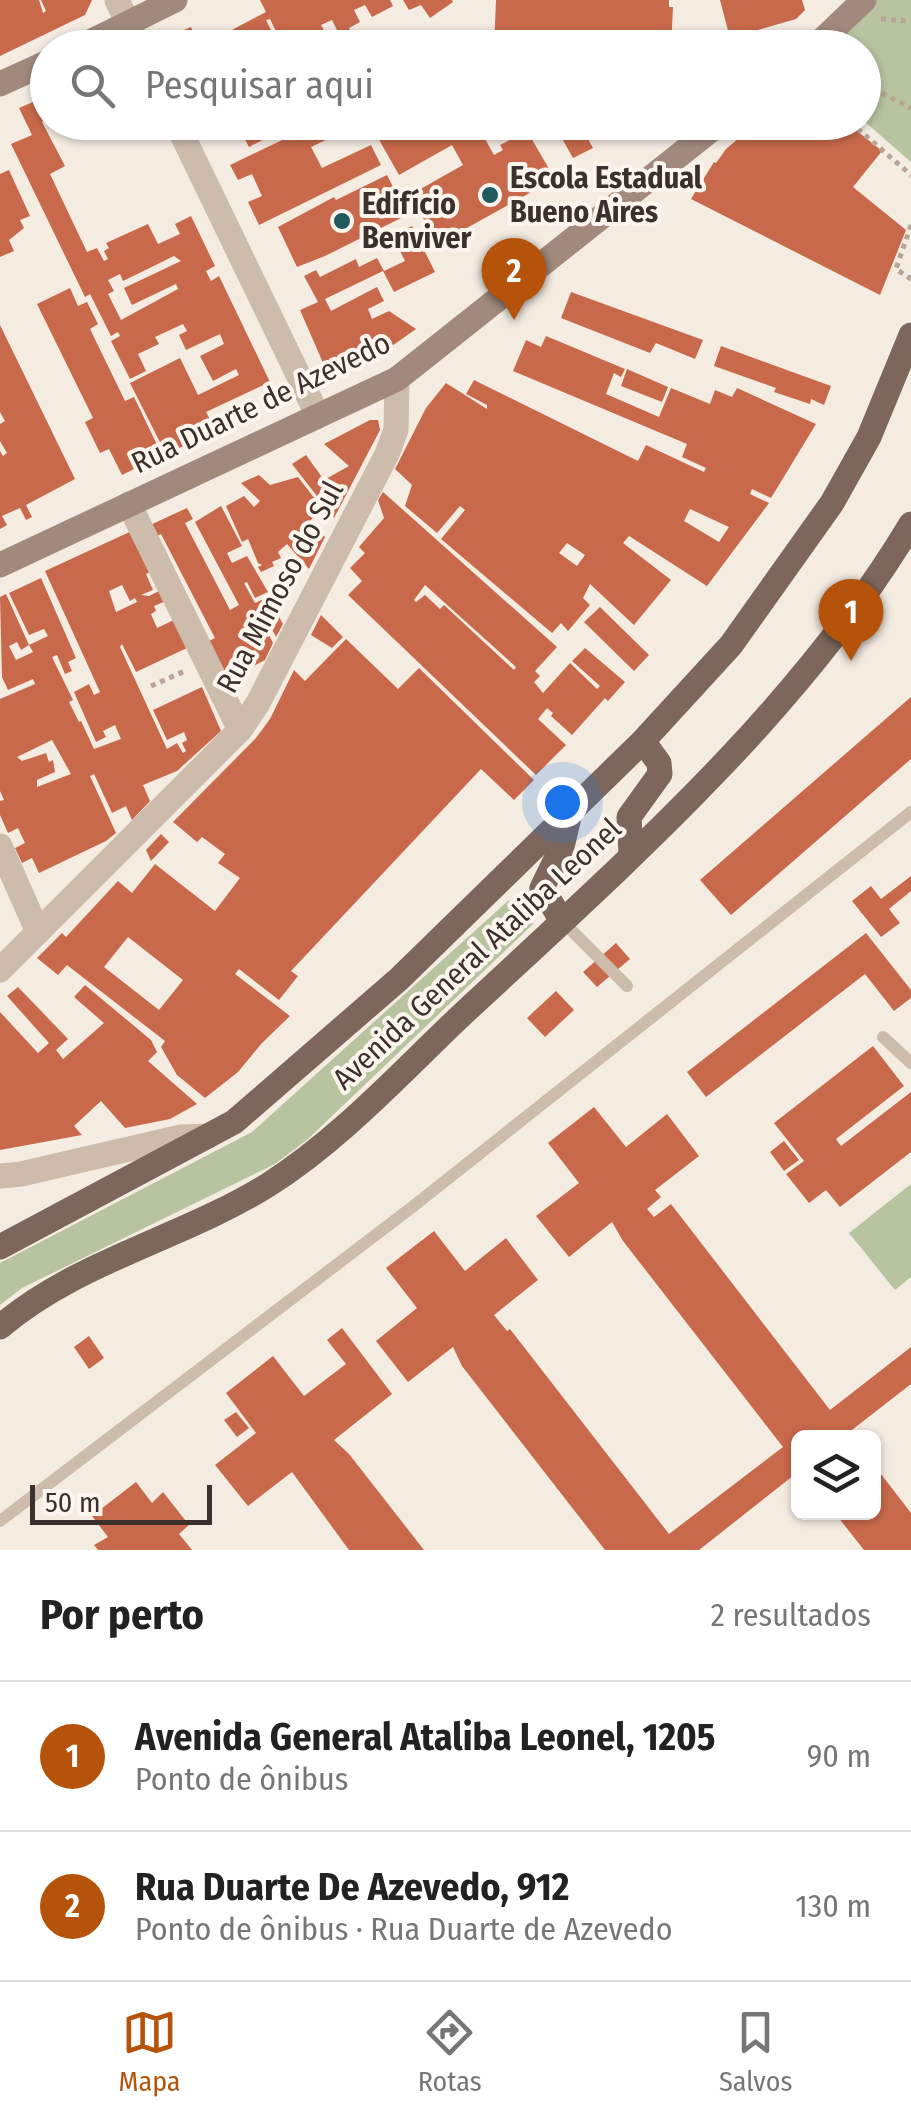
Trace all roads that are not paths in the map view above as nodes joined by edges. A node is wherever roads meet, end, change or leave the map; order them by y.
1 (175, 0) edge
2 (866, 9) edge
3 (123, 12) edge
4 (100, 30) edge
5 (838, 30) edge
6 (30, 70) edge
7 (0, 84) edge
8 (185, 140) edge
9 (698, 140) edge
10 (911, 334) edge
11 (396, 378) junction
12 (318, 416) junction
13 (130, 504) junction
14 (911, 524) edge
15 (0, 565) edge
16 (240, 730) junction
17 (643, 741) junction
18 (911, 812) edge
19 (570, 813) junction
20 (0, 846) edge
21 (631, 854) junction
22 (562, 921) junction
23 (38, 932) junction
24 (0, 970) edge
25 (627, 986) dead end
26 (883, 1038) dead end
27 (911, 1063) edge
28 (213, 1136) junction
29 (0, 1176) edge
30 (0, 1248) edge
31 (0, 1327) edge
32 (0, 1521) edge

1 - 3 main road
2 - 5 main road
3 - 4 main road
6 - 7 main road
8 - 12 street
9 - 11 main road, Rua Duarte de Azevedo
10 - 17 main road, Avenida General Ataliba Leonel
11 - 12 main road, Rua Duarte de Azevedo
11 - 16 street, Rua Mimoso do Sul
12 - 13 main road, Rua Duarte de Azevedo
13 - 15 main road, Rua Duarte de Azevedo
13 - 16 street
14 - 21 main road, Avenida General Ataliba Leonel
16 - 23 street, Rua Mimoso do Sul
17 - 19 main road, Avenida General Ataliba Leonel
17 - 21 main road
18 - 32 lane
19 - 22 main road
19 - 28 main road, Avenida General Ataliba Leonel
20 - 23 street
21 - 22 main road, Avenida General Ataliba Leonel
22 - 25 lane
22 - 31 main road, Avenida General Ataliba Leonel
23 - 24 street, Rua Mimoso do Sul
26 - 27 lane
28 - 29 street
28 - 30 main road, Avenida General Ataliba Leonel

